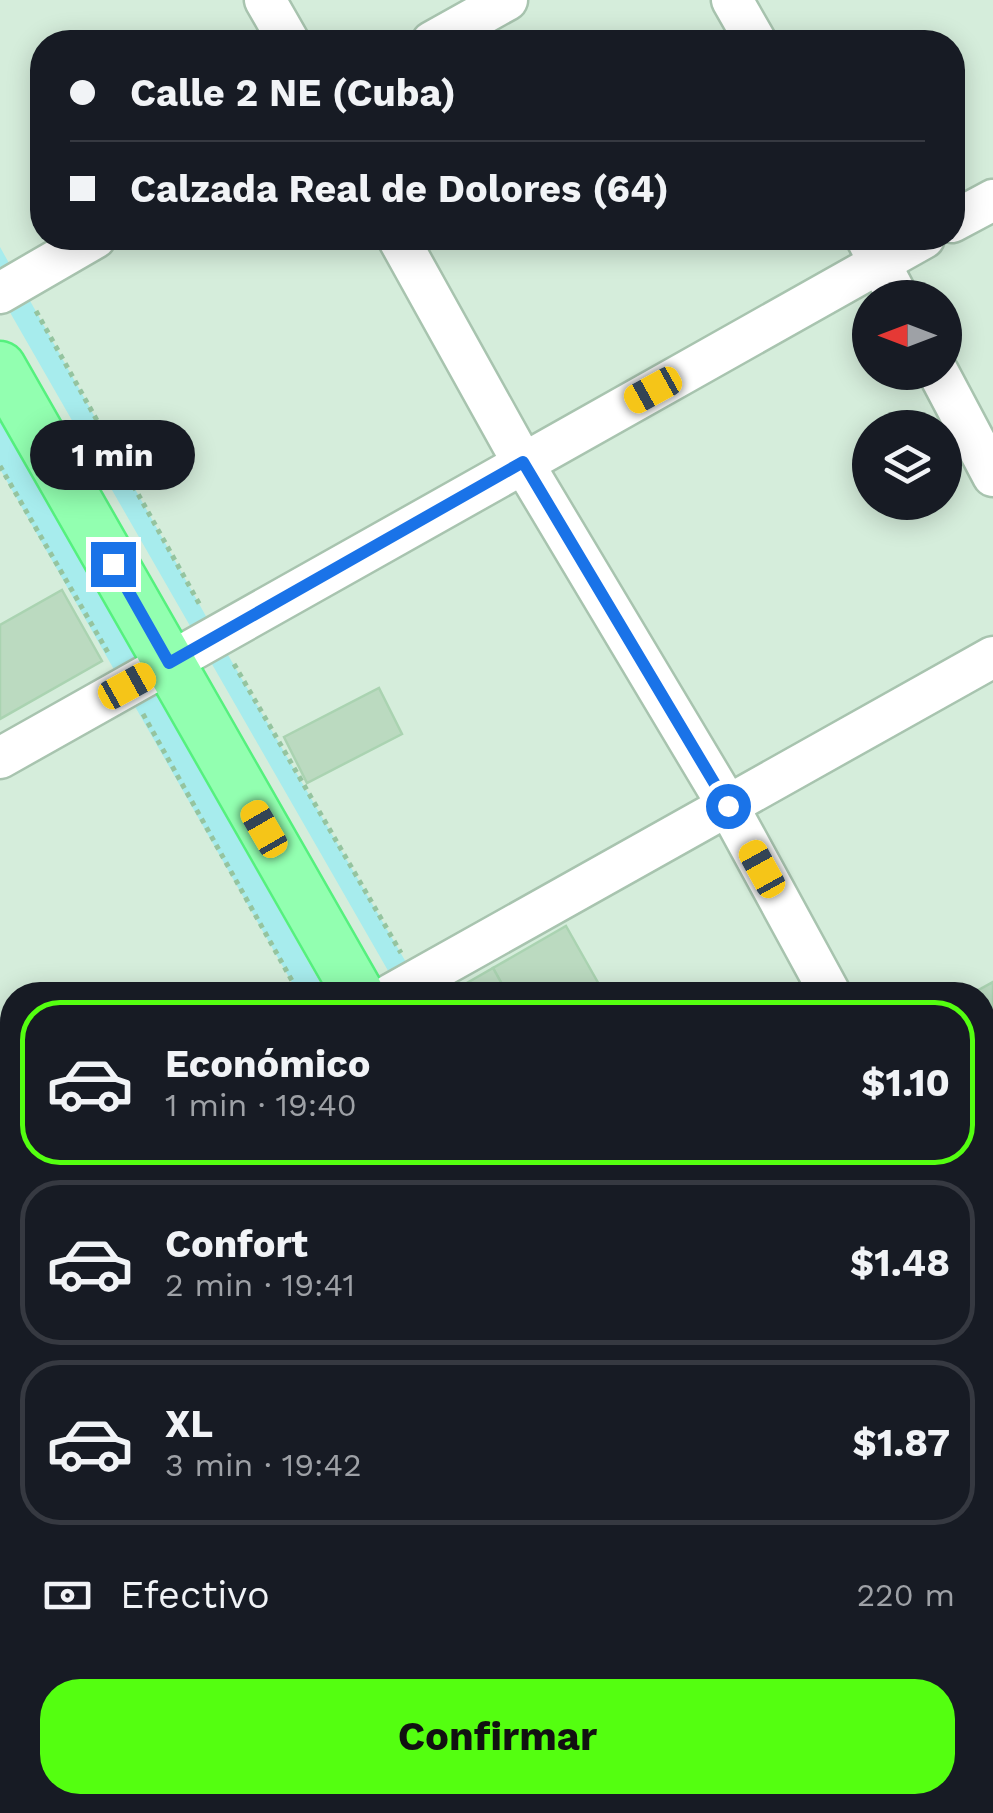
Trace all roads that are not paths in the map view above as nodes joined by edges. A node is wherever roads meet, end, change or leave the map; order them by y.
1 (265, 0) edge
2 (506, 0) edge
3 (732, 0) edge
4 (282, 30) edge
5 (453, 30) edge
6 (749, 30) edge
7 (993, 200) edge
8 (965, 215) edge
9 (75, 250) edge
10 (405, 250) edge
11 (873, 250) edge
12 (889, 280) edge
13 (0, 293) edge
14 (0, 367) edge
15 (948, 390) edge
16 (523, 462) junction
17 (993, 476) edge
18 (993, 656) edge
19 (148, 674) junction
20 (0, 758) edge
21 (728, 806) junction
22 (351, 982) edge
23 (413, 982) edge
24 (824, 982) edge

1 - 4 street
2 - 5 street
3 - 6 street
7 - 8 street
9 - 13 street
10 - 16 street
11 - 12 street
11 - 16 street
14 - 19 main road
15 - 17 street
16 - 19 street
16 - 21 street
18 - 21 street
19 - 20 street
19 - 22 main road
21 - 23 street
21 - 24 street

